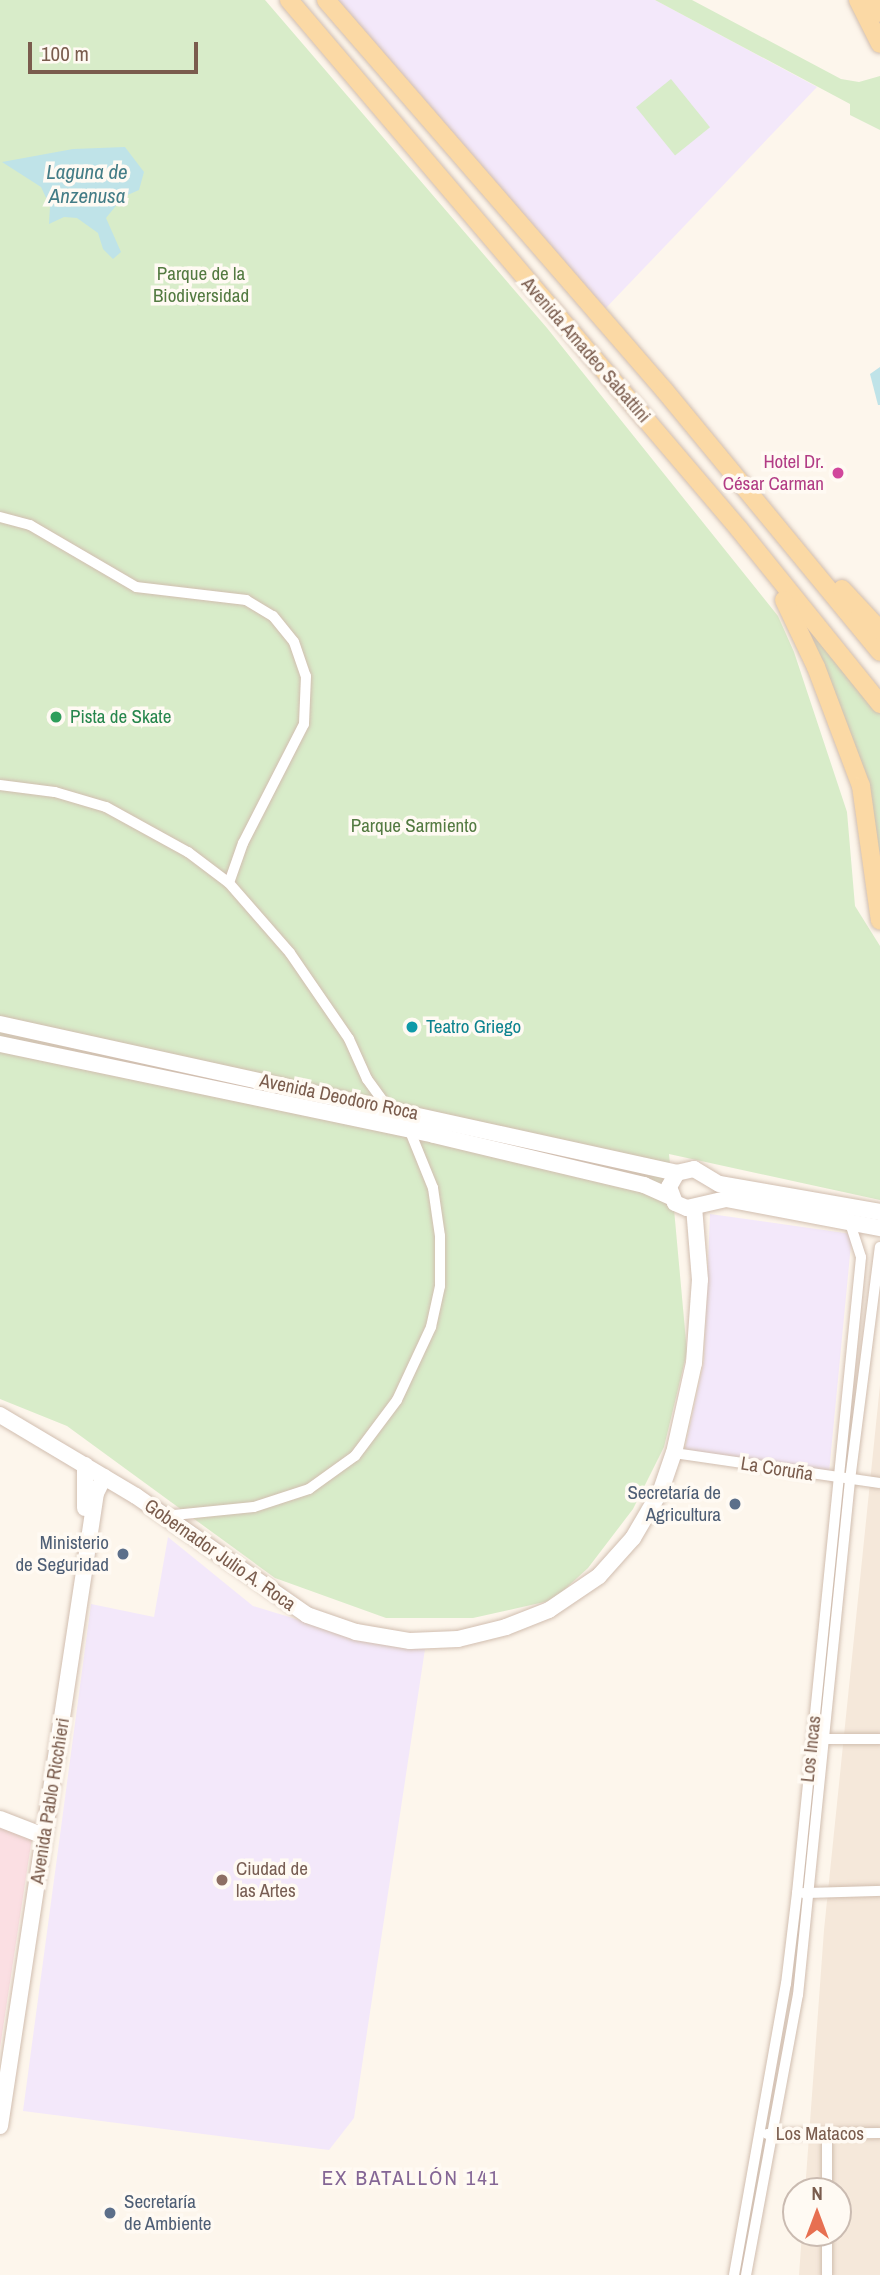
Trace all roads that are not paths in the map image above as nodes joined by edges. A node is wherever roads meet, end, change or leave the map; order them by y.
1 (289, 0) edge
2 (326, 0) edge
3 (872, 4) edge
4 (880, 44) edge
5 (0, 517) edge
6 (770, 517) junction
7 (738, 529) junction
8 (880, 630) edge
9 (880, 652) edge
10 (880, 704) edge
11 (0, 785) edge
12 (880, 871) edge
13 (229, 883) junction
14 (873, 893) junction
15 (880, 920) edge
16 (0, 1024) edge
17 (0, 1044) edge
18 (387, 1108) junction
19 (410, 1130) junction
20 (677, 1173) junction
21 (704, 1175) junction
22 (671, 1197) junction
23 (698, 1205) junction
24 (880, 1212) edge
25 (850, 1223) junction
26 (880, 1228) edge
27 (880, 1247) edge
28 (0, 1415) edge
29 (674, 1453) junction
30 (85, 1465) junction
31 (104, 1477) junction
32 (838, 1478) junction
33 (850, 1480) junction
34 (880, 1483) edge
35 (164, 1516) junction
36 (824, 1739) junction
37 (880, 1739) edge
38 (812, 1740) junction
39 (0, 1819) edge
40 (0, 1827) edge
41 (40, 1838) junction
42 (880, 1891) edge
43 (803, 1893) junction
44 (0, 2080) edge
45 (0, 2126) edge
46 (827, 2133) junction
47 (880, 2133) edge
48 (761, 2134) junction
49 (773, 2134) junction
50 (827, 2177) edge
51 (827, 2247) edge
52 (734, 2275) edge
53 (746, 2275) edge
54 (827, 2275) edge

1 - 7 main road, Avenida Amadeo Sabattini
2 - 6 main road, Avenida Amadeo Sabattini
3 - 4 main road
5 - 13 street
6 - 8 main road
6 - 9 main road, Avenida Amadeo Sabattini
7 - 10 main road, Avenida Amadeo Sabattini
7 - 14 main road
11 - 13 street
12 - 14 main road
13 - 18 street
14 - 15 main road
16 - 18 main road, Avenida Deodoro Roca
17 - 19 main road, Avenida Deodoro Roca
18 - 19 street
18 - 20 main road, Avenida Deodoro Roca
19 - 22 main road, Avenida Deodoro Roca
19 - 35 street
20 - 21 main road, Avenida Deodoro Roca
20 - 22 main road
21 - 23 main road
21 - 24 main road, Avenida Deodoro Roca
22 - 23 main road, Avenida Deodoro Roca
23 - 25 main road, Avenida Deodoro Roca
23 - 29 main road, Gobernador Julio A. Roca
25 - 26 main road, Avenida Deodoro Roca
25 - 32 street, Los Incas
27 - 33 street, Los Incas
28 - 30 main road
29 - 32 street, La Coruña
29 - 35 main road, Gobernador Julio A. Roca
30 - 31 main road, Gobernador Julio A. Roca
30 - 41 main road, Avenida Pablo Ricchieri
31 - 35 main road, Gobernador Julio A. Roca
31 - 41 main road, Avenida Pablo Ricchieri
32 - 33 street, La Coruña
32 - 38 street, Los Incas
33 - 34 street, La Coruña
33 - 36 street, Los Incas
36 - 37 street
36 - 38 street
36 - 43 street, Los Incas
38 - 43 street, Los Incas
39 - 41 main road
40 - 41 main road
41 - 44 main road, Avenida Pablo Ricchieri
41 - 45 main road, Avenida Pablo Ricchieri
42 - 43 street
43 - 48 street, Los Incas
43 - 49 street, Los Incas
46 - 47 street, Los Matacos
46 - 49 street, Los Matacos
46 - 50 street
48 - 49 street, Los Matacos
48 - 52 street, Los Incas
49 - 53 street, Los Incas
51 - 54 street

